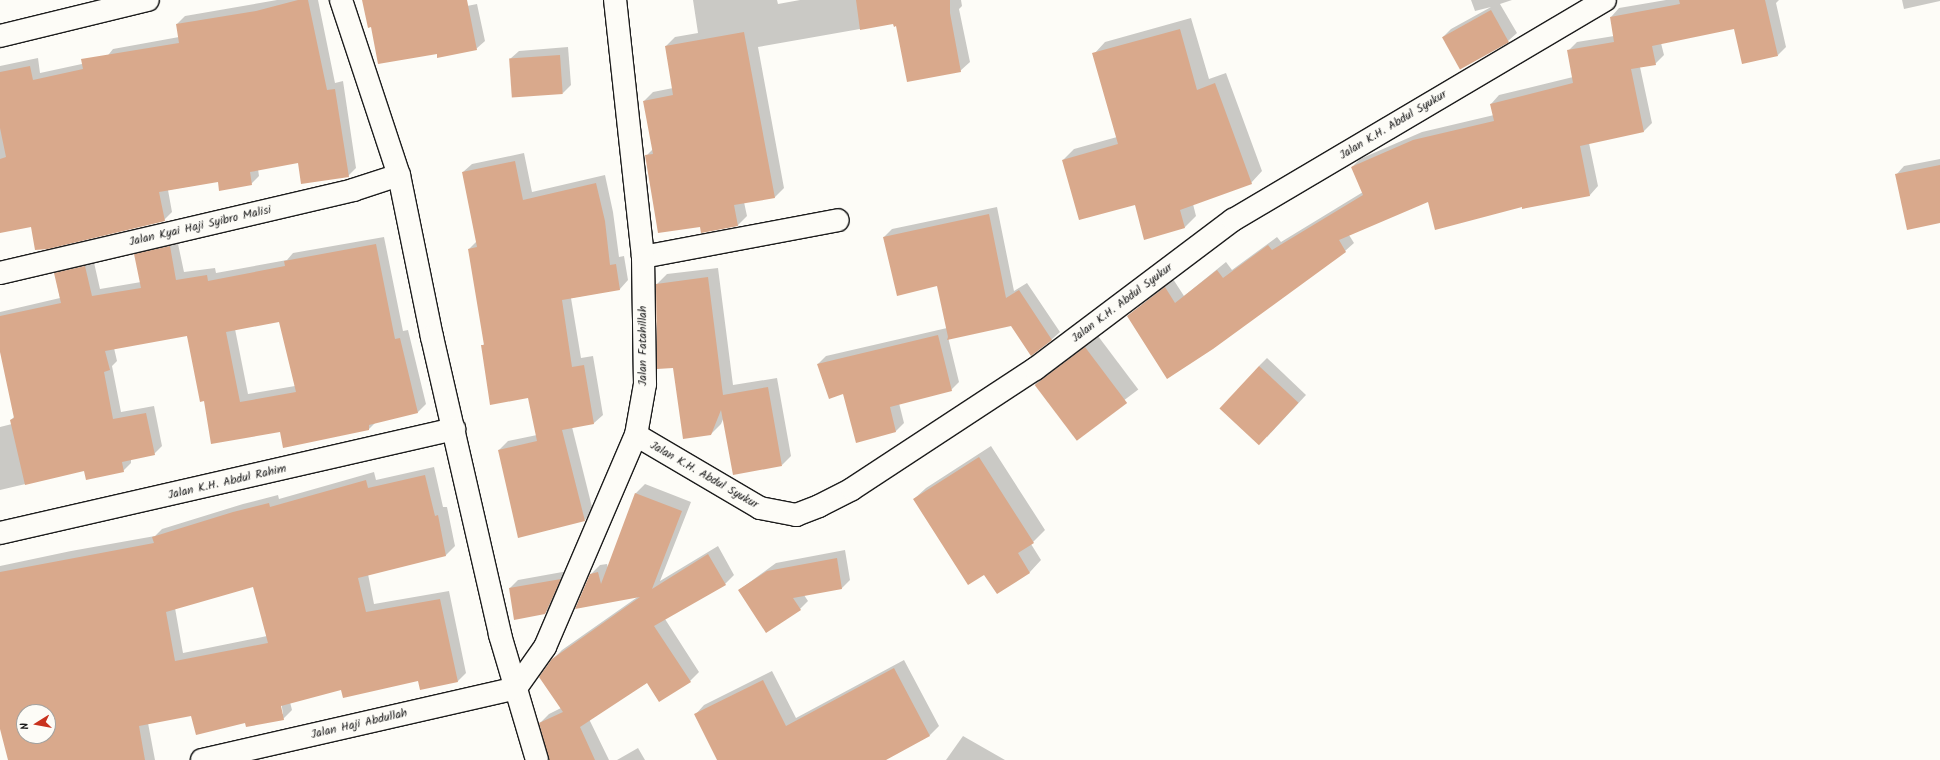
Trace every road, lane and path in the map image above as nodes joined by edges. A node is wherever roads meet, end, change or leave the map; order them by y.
1 (148, 0) edge
2 (341, 0) edge
3 (614, 0) edge
4 (1605, 0) edge
5 (0, 36) edge
6 (399, 174) junction
7 (838, 220) dead end
8 (643, 258) junction
9 (0, 274) edge
10 (454, 429) junction
11 (636, 435) junction
12 (0, 533) edge
13 (516, 688) junction
14 (202, 760) edge
15 (537, 760) edge

1 - 5 street
2 - 6 street
3 - 8 street, Jalan Fatahillah
4 - 11 street, Jalan K.H. Abdul Syukur
6 - 9 street, Jalan Kyai Haji Syibro Malisi
6 - 10 street
7 - 8 street
8 - 11 street, Jalan Fatahillah
10 - 12 street, Jalan K.H. Abdul Rahim
10 - 13 street
11 - 13 street, Jalan Fatahillah
13 - 14 street, Jalan Haji Abdullah
13 - 15 street

